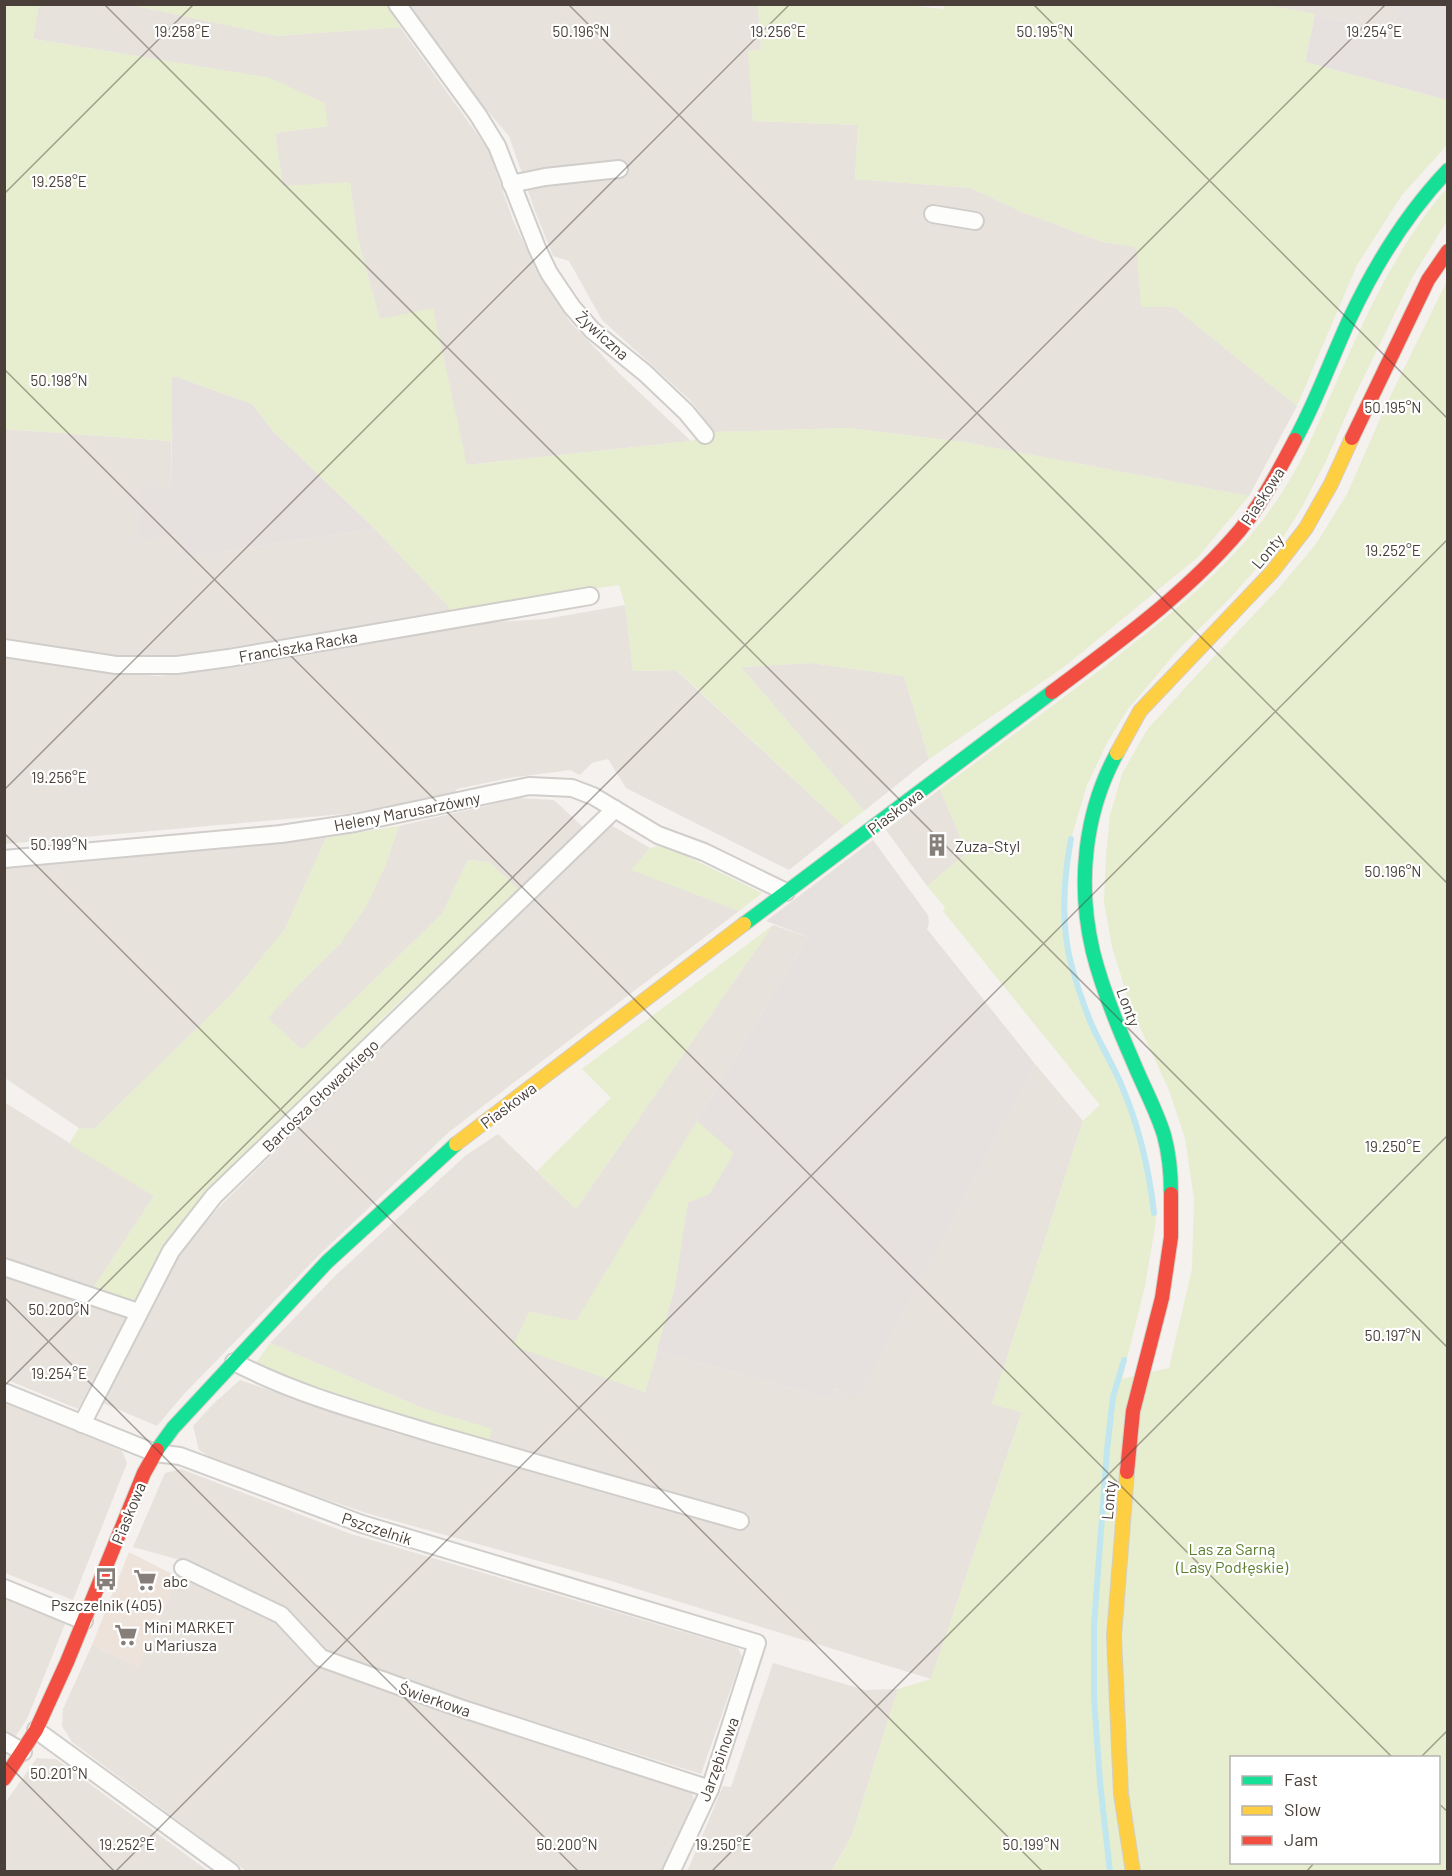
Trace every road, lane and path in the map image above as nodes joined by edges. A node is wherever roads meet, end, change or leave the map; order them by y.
1 (397, 4) edge
2 (619, 169) dead end
3 (1448, 170) edge
4 (511, 184) junction
5 (933, 214) dead end
6 (975, 221) dead end
7 (1448, 251) edge
8 (705, 435) dead end
9 (590, 596) dead end
10 (4, 648) edge
11 (615, 809) junction
12 (4, 859) edge
13 (786, 892) junction
14 (4, 1267) edge
15 (138, 1312) junction
16 (234, 1362) junction
17 (4, 1392) edge
18 (82, 1424) junction
19 (155, 1453) junction
20 (740, 1521) dead end
21 (183, 1568) dead end
22 (4, 1588) edge
23 (84, 1621) junction
24 (757, 1644) joint
25 (36, 1730) junction
26 (4, 1741) edge
27 (23, 1752) junction
28 (4, 1779) edge
29 (710, 1789) junction
30 (231, 1872) edge
31 (671, 1872) edge
32 (1133, 1872) edge

1 - 4 street, Żywiczna
2 - 4 street
3 - 13 street, Piaskowa
4 - 8 street, Żywiczna
5 - 6 street
7 - 32 street, Lonty
9 - 10 street, Franciszka Racka
11 - 12 street, Heleny Marusarzówny
11 - 13 street, Heleny Marusarzówny
11 - 15 street, Bartosza Głowackiego
13 - 16 street, Piaskowa
14 - 15 street
15 - 18 street, Bartosza Głowackiego
16 - 19 street, Piaskowa
16 - 20 street
17 - 18 street, Pszczelnik
18 - 19 street, Pszczelnik
19 - 23 street, Piaskowa
19 - 24 street, Pszczelnik
21 - 29 street, Świerkowa
22 - 23 street
23 - 25 street, Piaskowa
24 - 29 street, Jarzębinowa
25 - 27 street, Piaskowa
25 - 30 street
26 - 27 street
27 - 28 street, Piaskowa
29 - 31 street, Jarzębinowa

